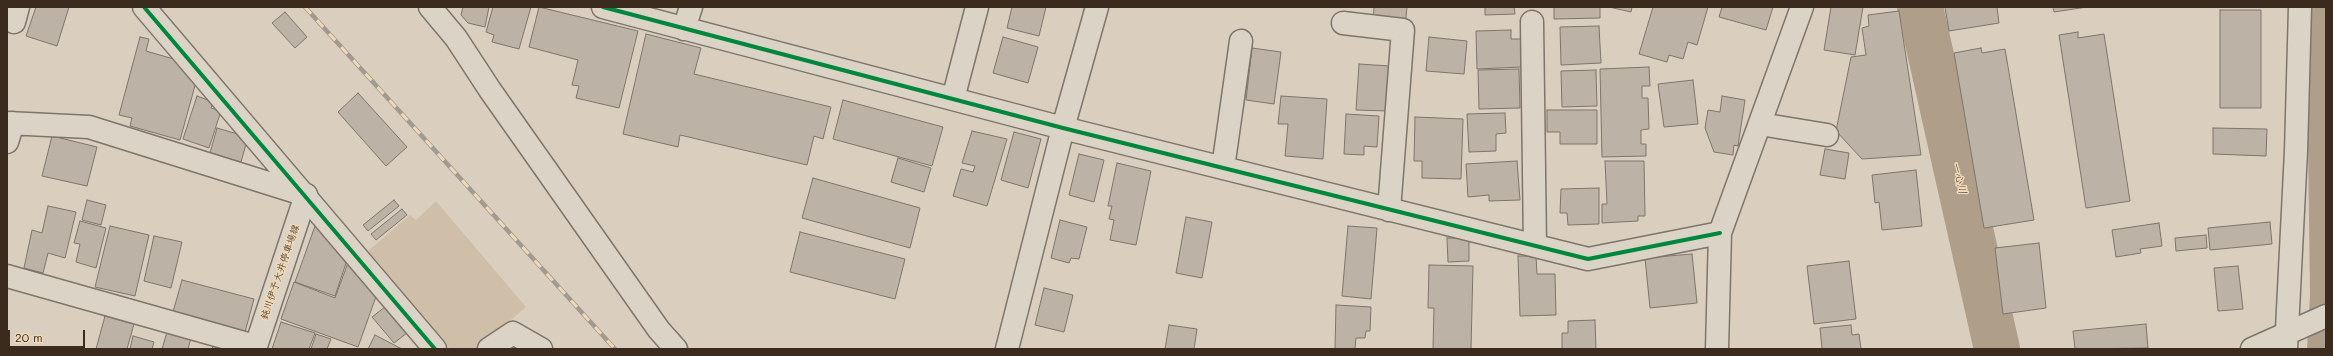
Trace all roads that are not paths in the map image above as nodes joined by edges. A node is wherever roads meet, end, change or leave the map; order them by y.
1 (144, 7) edge
2 (430, 7) edge
3 (603, 7) edge
4 (691, 7) edge
5 (976, 7) edge
6 (1097, 7) edge
7 (1802, 7) edge
8 (2300, 7) edge
9 (1532, 22) dead end
10 (1343, 23) dead end
11 (684, 28) junction
12 (1241, 41) dead end
13 (953, 99) junction
14 (1760, 124) junction
15 (1063, 128) junction
16 (9, 129) edge
17 (1827, 135) dead end
18 (1223, 168) junction
19 (306, 195) junction
20 (1389, 210) junction
21 (1720, 233) junction
22 (1535, 246) junction
23 (7, 276) edge
24 (2326, 316) edge
25 (2289, 337) edge
26 (255, 348) edge
27 (435, 349) edge
28 (490, 349) edge
29 (541, 349) edge
30 (676, 349) edge
31 (1007, 349) edge
32 (1717, 349) edge
33 (2252, 349) edge

1 - 19 street
2 - 30 street
3 - 11 street
4 - 11 street
5 - 13 street
6 - 15 street
7 - 14 street
8 - 25 street
9 - 22 street
10 - 20 street
11 - 13 street
12 - 18 street
13 - 15 street
14 - 17 street
14 - 21 street
15 - 18 street
15 - 31 street
16 - 19 street
18 - 20 street
19 - 26 street, 鈍川伊予大井停車場線
19 - 27 street
20 - 22 street
21 - 22 street
21 - 32 street
23 - 26 street
24 - 25 street
25 - 33 street
28 - 29 street

